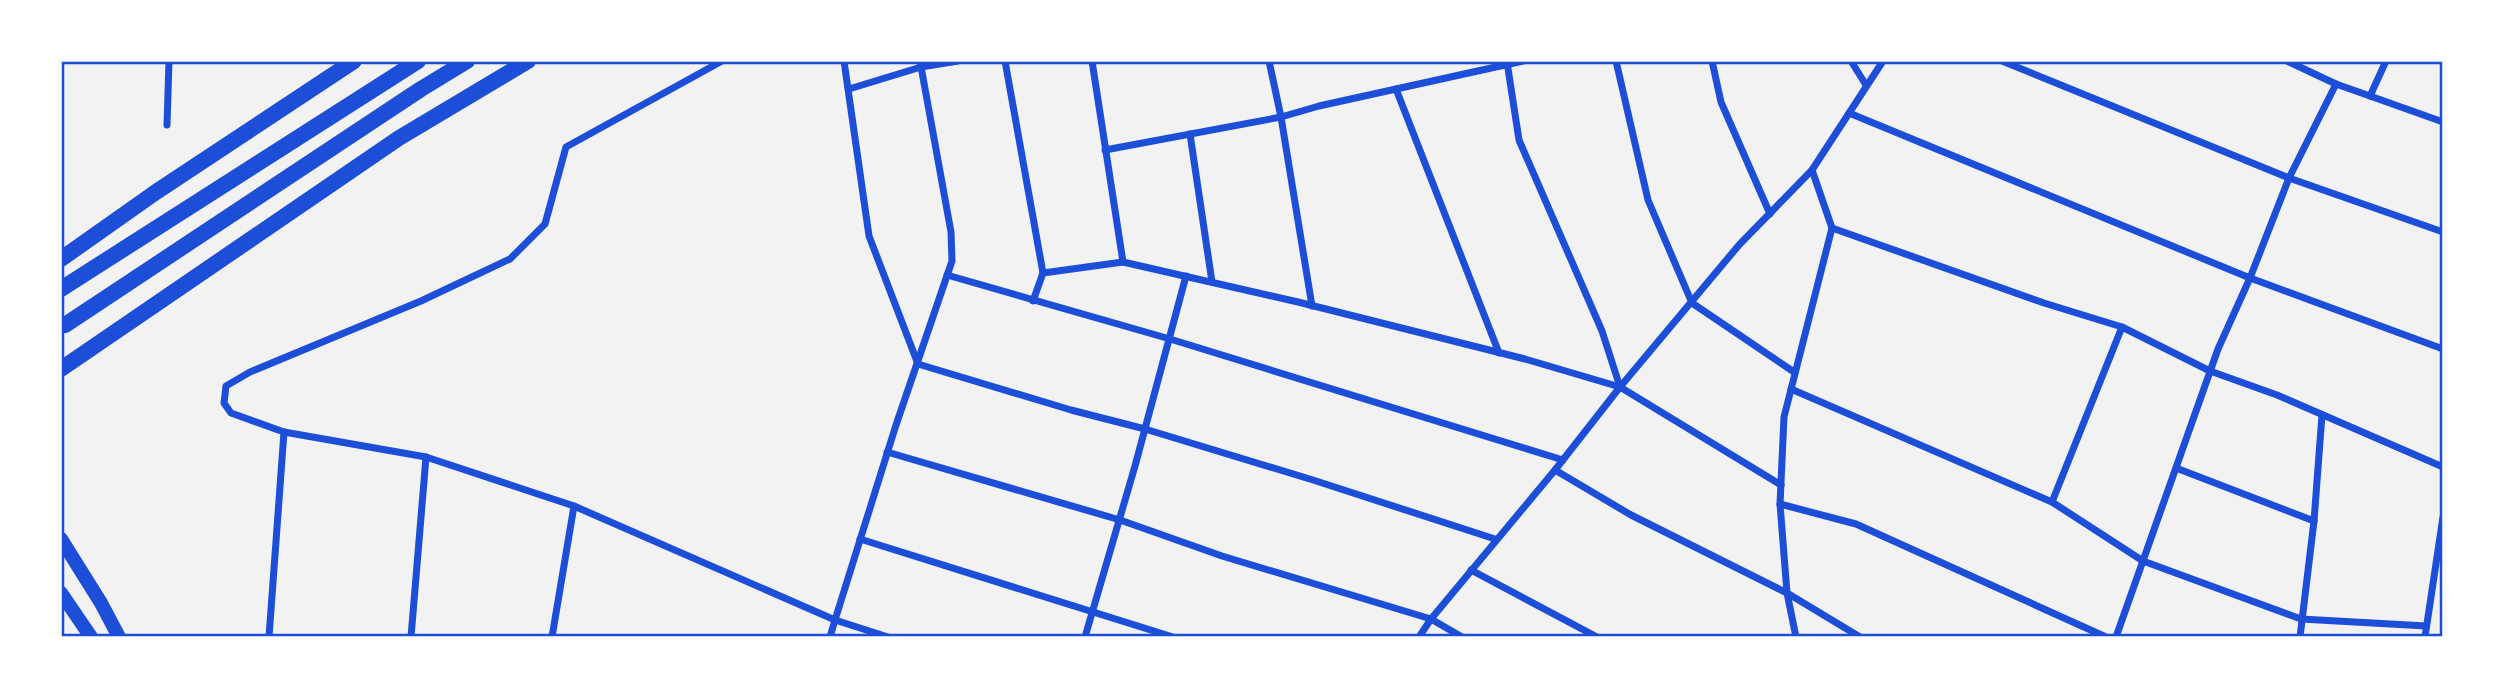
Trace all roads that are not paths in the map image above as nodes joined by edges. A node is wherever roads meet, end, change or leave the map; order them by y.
1 (169, 61) edge
2 (354, 61) edge
3 (418, 61) edge
4 (467, 61) edge
5 (528, 61) edge
6 (722, 61) edge
7 (844, 61) edge
8 (958, 61) edge
9 (1005, 61) edge
10 (1092, 61) edge
11 (1269, 61) edge
12 (1523, 61) edge
13 (1616, 61) edge
14 (1712, 61) edge
15 (1851, 61) edge
16 (1883, 61) edge
17 (2002, 61) edge
18 (2287, 61) edge
19 (2386, 61) edge
20 (1507, 63) edge
21 (921, 64) edge
22 (2336, 84) junction
23 (1866, 85) junction
24 (849, 89) junction
25 (1396, 89) junction
26 (2370, 96) junction
27 (1849, 113) junction
28 (1281, 117) junction
29 (2443, 122) edge
30 (167, 125) dead end
31 (1190, 134) junction
32 (1105, 150) junction
33 (1812, 170) junction
34 (2289, 178) junction
35 (1770, 214) junction
36 (1832, 228) junction
37 (2443, 232) edge
38 (61, 259) edge
39 (1123, 262) junction
40 (1042, 273) junction
41 (947, 275) junction
42 (1186, 276) junction
43 (2250, 278) junction
44 (1213, 282) junction
45 (61, 289) edge
46 (1033, 300) junction
47 (1692, 303) junction
48 (1312, 306) junction
49 (65, 325) dead end
50 (2122, 327) junction
51 (1170, 338) junction
52 (2443, 349) edge
53 (1499, 353) junction
54 (918, 364) junction
55 (62, 369) edge
56 (2210, 371) junction
57 (1794, 372) junction
58 (1620, 387) junction
59 (1791, 389) junction
60 (2322, 415) junction
61 (1145, 429) junction
62 (284, 432) junction
63 (887, 452) junction
64 (426, 457) junction
65 (1563, 460) junction
66 (2443, 467) edge
67 (2176, 468) junction
68 (1555, 470) junction
69 (1781, 485) junction
70 (2052, 502) junction
71 (1780, 504) junction
72 (575, 506) junction
73 (2443, 517) edge
74 (1120, 520) junction
75 (2314, 522) junction
76 (860, 539) junction
77 (61, 540) edge
78 (1495, 540) junction
79 (2143, 561) junction
80 (1471, 570) junction
81 (61, 593) edge
82 (1787, 593) junction
83 (1091, 612) junction
84 (1431, 619) junction
85 (2301, 619) junction
86 (835, 620) junction
87 (2426, 626) junction
88 (91, 637) edge
89 (119, 637) edge
90 (269, 637) edge
91 (411, 637) edge
92 (552, 637) edge
93 (830, 637) edge
94 (888, 637) edge
95 (1084, 637) edge
96 (1173, 637) edge
97 (1419, 637) edge
98 (1462, 637) edge
99 (1597, 637) edge
100 (1797, 637) edge
101 (1860, 637) edge
102 (2106, 637) edge
103 (2116, 637) edge
104 (2300, 637) edge
105 (2425, 637) edge

1 - 30 street
2 - 38 highway
3 - 45 highway
4 - 49 highway
5 - 55 highway
6 - 62 street
7 - 24 street
8 - 21 street
9 - 40 street
10 - 32 street
11 - 28 street
12 - 20 street
13 - 47 street
14 - 35 street
15 - 23 street
16 - 23 street
17 - 34 street
18 - 22 street
19 - 26 street
20 - 25 street
20 - 58 street
21 - 24 street
21 - 41 street
22 - 26 street
22 - 34 street
23 - 27 street
24 - 54 street
25 - 28 street
25 - 53 street
26 - 29 street
27 - 33 street
27 - 43 street
28 - 31 street
28 - 48 street
31 - 32 street
31 - 44 street
32 - 39 street
33 - 35 street
33 - 36 street
34 - 37 street
34 - 43 street
35 - 47 street
36 - 50 street
36 - 57 street
39 - 40 street
39 - 42 street
40 - 46 street
41 - 46 street
41 - 54 street
42 - 44 street
42 - 51 street
43 - 52 street
43 - 56 street
44 - 48 street
46 - 51 street
47 - 57 street
47 - 58 street
48 - 53 street
50 - 56 street
50 - 70 street
51 - 61 street
51 - 65 street
53 - 58 street
54 - 61 street
54 - 63 street
56 - 60 street
56 - 67 street
57 - 59 street
58 - 65 street
58 - 69 street
59 - 69 street
59 - 70 street
60 - 66 street
60 - 75 street
61 - 74 street
61 - 78 street
62 - 64 street
62 - 90 street
63 - 74 street
63 - 76 street
64 - 72 street
64 - 91 street
65 - 68 street
67 - 75 street
67 - 79 street
68 - 78 street
68 - 82 street
69 - 71 street
70 - 79 street
71 - 82 street
71 - 102 street
72 - 86 street
72 - 92 street
73 - 87 street
74 - 83 street
74 - 84 street
75 - 85 street
76 - 83 street
76 - 86 street
77 - 89 main road
78 - 80 street
79 - 85 street
79 - 103 street
80 - 84 street
80 - 99 street
81 - 88 main road
82 - 100 street
82 - 101 street
83 - 95 street
83 - 96 street
84 - 97 street
84 - 98 street
85 - 87 street
85 - 104 street
86 - 93 street
86 - 94 street
87 - 105 street

